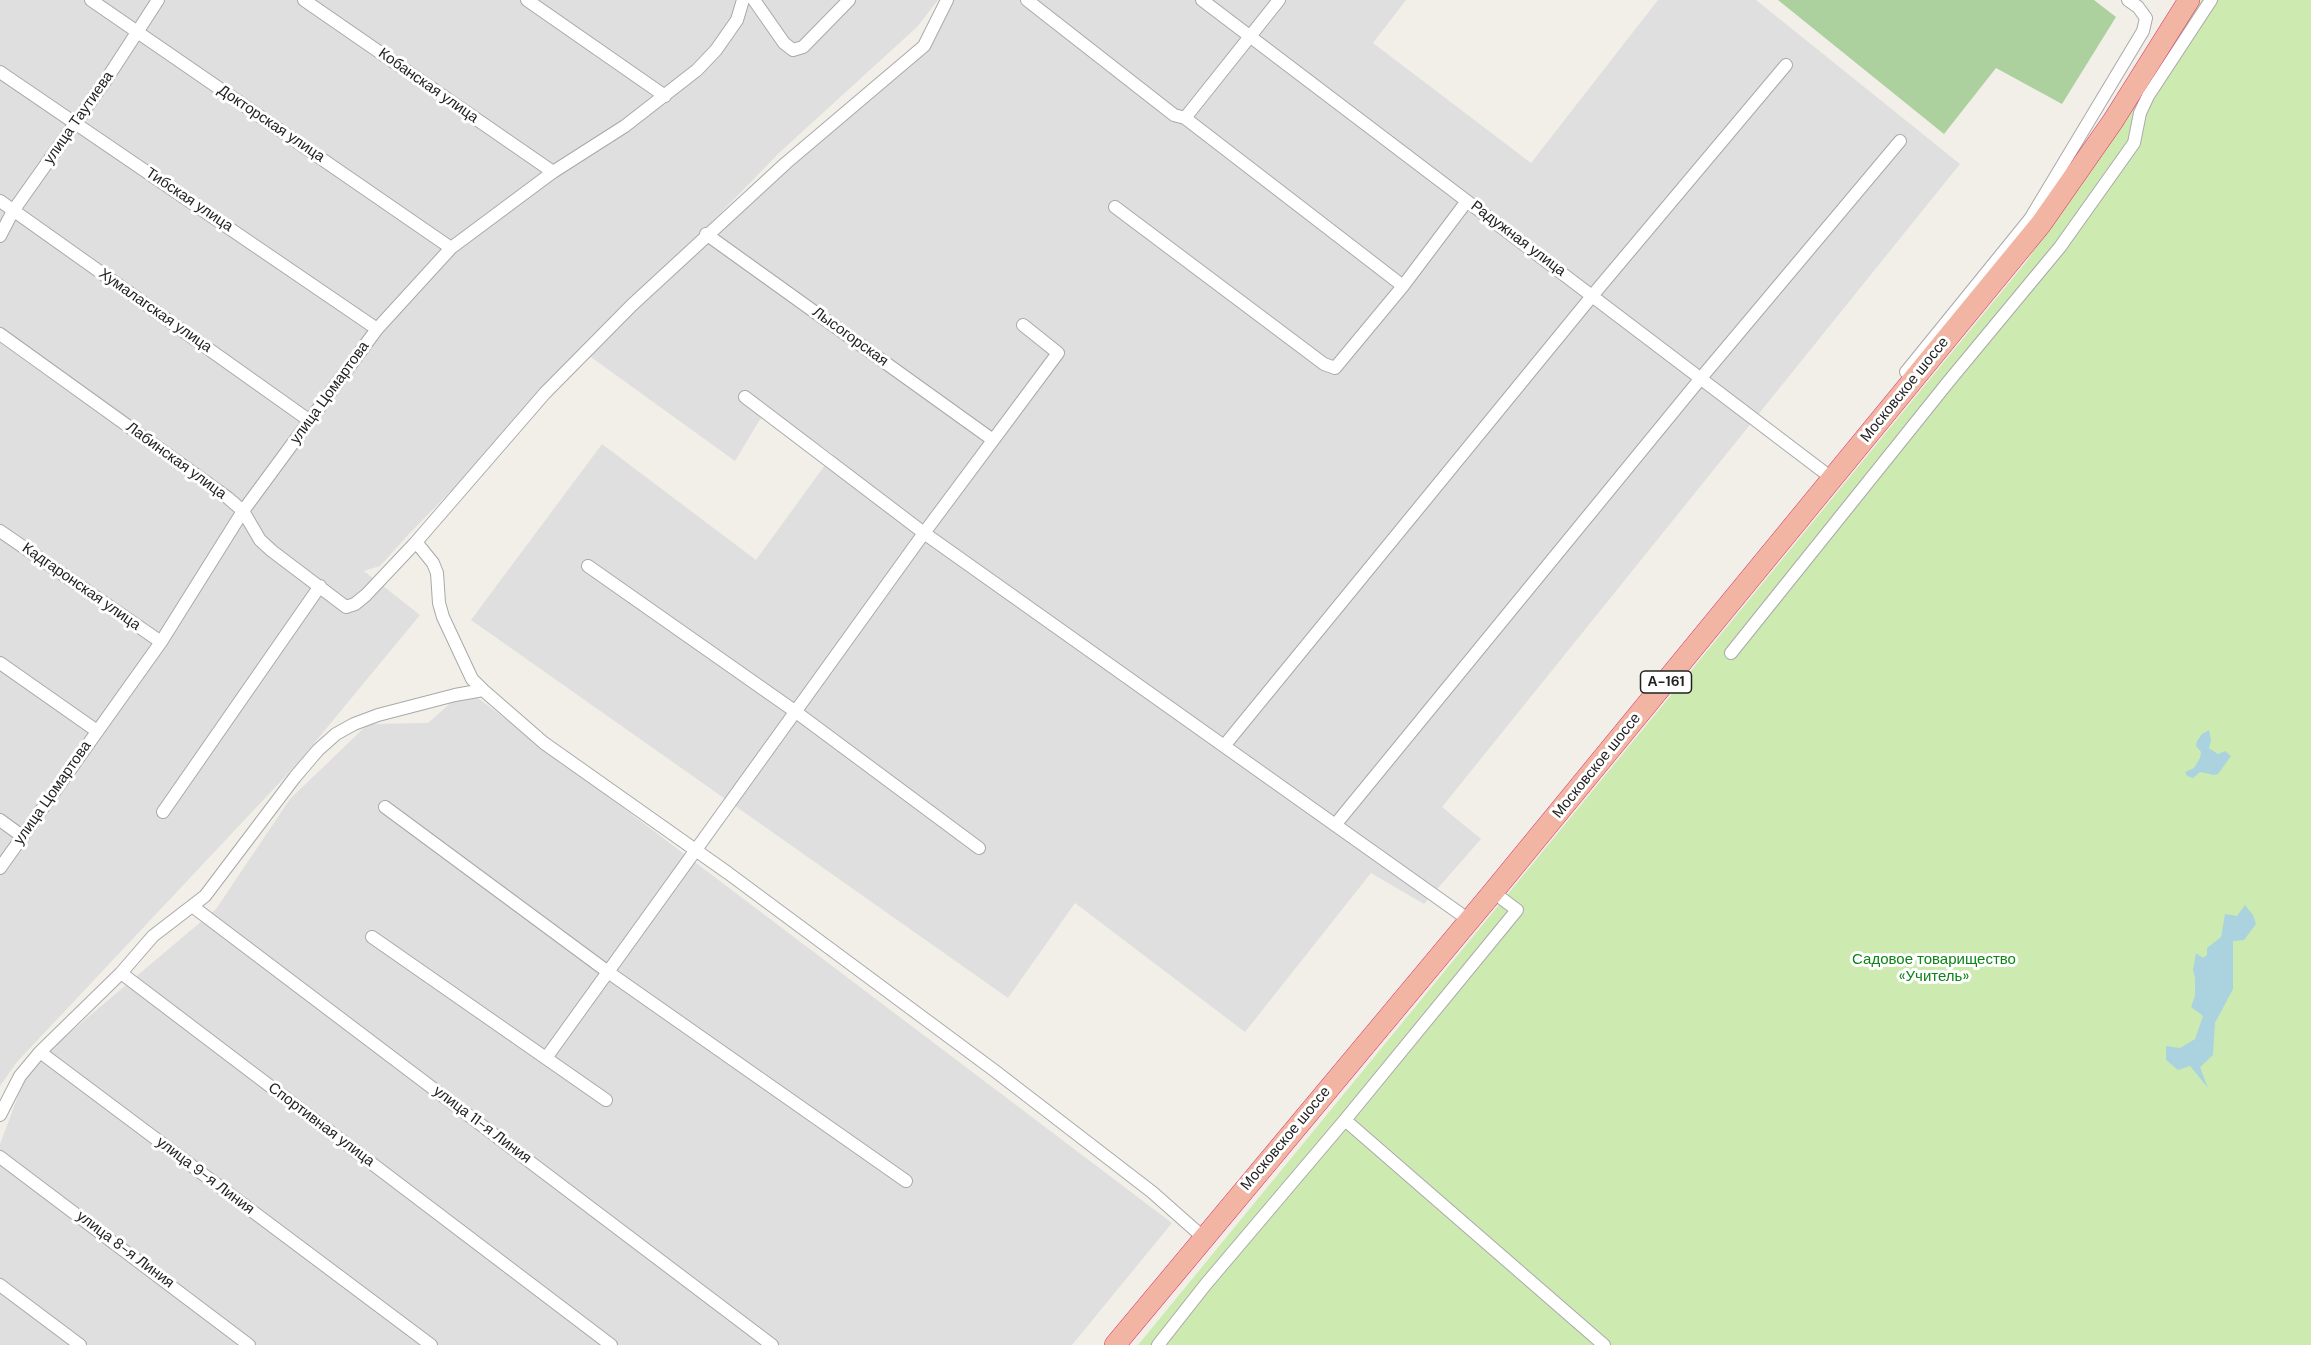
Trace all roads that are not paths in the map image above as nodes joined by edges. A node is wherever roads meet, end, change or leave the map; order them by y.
1 (91, 0) edge
2 (158, 0) edge
3 (303, 0) edge
4 (527, 0) edge
5 (743, 0) edge
6 (754, 0) edge
7 (849, 0) edge
8 (947, 0) edge
9 (1028, 0) edge
10 (1202, 0) edge
11 (1279, 0) edge
12 (2128, 0) edge
13 (2189, 0) edge
14 (2211, 0) edge
15 (136, 32) junction
16 (1250, 38) junction
17 (1786, 65) dead end
18 (0, 72) edge
19 (665, 96) junction
20 (1185, 118) junction
21 (76, 124) junction
22 (1900, 141) dead end
23 (553, 172) junction
24 (0, 201) edge
25 (1467, 201) junction
26 (1115, 207) dead end
27 (14, 212) junction
28 (706, 234) junction
29 (0, 236) edge
30 (451, 248) junction
31 (1403, 286) junction
32 (1592, 296) junction
33 (1023, 324) dead end
34 (377, 329) junction
35 (0, 334) edge
36 (1701, 378) junction
37 (745, 397) dead end
38 (310, 421) junction
39 (993, 440) junction
40 (1829, 476) junction
41 (243, 511) junction
42 (0, 531) edge
43 (924, 533) junction
44 (416, 543) junction
45 (588, 566) dead end
46 (320, 586) junction
47 (161, 642) junction
48 (1731, 653) dead end
49 (0, 663) edge
50 (483, 690) junction
51 (796, 712) junction
52 (97, 731) junction
53 (1224, 746) junction
54 (385, 807) dead end
55 (163, 812) dead end
56 (0, 820) edge
57 (1335, 825) junction
58 (22, 836) junction
59 (979, 848) dead end
60 (696, 852) junction
61 (0, 868) edge
62 (1493, 892) junction
63 (192, 906) junction
64 (1469, 920) junction
65 (372, 937) dead end
66 (608, 972) junction
67 (121, 973) junction
68 (40, 1052) junction
69 (546, 1058) junction
70 (606, 1100) dead end
71 (0, 1115) edge
72 (1345, 1119) junction
73 (0, 1157) edge
74 (906, 1181) dead end
75 (1204, 1238) junction
76 (0, 1286) edge
77 (80, 1345) edge
78 (249, 1345) edge
79 (431, 1345) edge
80 (611, 1345) edge
81 (772, 1345) edge
82 (1116, 1345) edge
83 (1158, 1345) edge
84 (1604, 1345) edge

1 - 15 street, Докторская улица
2 - 15 street, улица Таутиева
3 - 23 street, Кобанская улица
4 - 19 street
5 - 19 street, улица Цомартова
6 - 7 street
8 - 28 street
9 - 20 street
10 - 16 street, Радужная улица
11 - 16 street
12 - 40 street
13 - 40 highway, Московское шоссе / А-161
14 - 48 street
15 - 21 street, улица Таутиева
15 - 30 street, Докторская улица
16 - 20 street
16 - 25 street, Радужная улица
17 - 32 street
18 - 21 street, Тибская улица
19 - 23 street, улица Цомартова
20 - 31 street
21 - 27 street, улица Таутиева
21 - 34 street, Тибская улица
22 - 36 street
23 - 30 street, улица Цомартова
24 - 27 street, Хумалагская улица
25 - 31 street
25 - 32 street, Радужная улица
26 - 31 street
27 - 29 street, улица Таутиева
27 - 38 street, Хумалагская улица
28 - 39 street, Лысогорская
28 - 44 street
30 - 34 street, улица Цомартова
32 - 36 street, Радужная улица
32 - 53 street
33 - 39 street
34 - 38 street, улица Цомартова
35 - 41 street, Лабинская улица
36 - 40 street, Радужная улица
36 - 57 street
37 - 43 street
38 - 41 street, улица Цомартова
39 - 43 street
40 - 62 highway, Московское шоссе / А-161
41 - 46 street, Лабинская улица
41 - 47 street, улица Цомартова
42 - 47 street, Кадгаронская улица
43 - 51 street
43 - 53 street
44 - 46 street, Лабинская улица
44 - 50 street
45 - 51 street
46 - 55 street
47 - 52 street, улица Цомартова
49 - 52 street
50 - 60 street
50 - 63 street
51 - 59 street
51 - 60 street
52 - 58 street, улица Цомартова
53 - 57 street
54 - 66 street
56 - 58 street
57 - 64 street
58 - 61 street, улица Цомартова
60 - 66 street
60 - 75 street
62 - 64 highway, Московское шоссе / А-161
62 - 72 street
63 - 67 street
63 - 81 street, улица 11-я Линия
64 - 75 highway, Московское шоссе / А-161
65 - 69 street
66 - 69 street
66 - 74 street
67 - 68 street
67 - 80 street, Спортивная улица
68 - 71 street
68 - 79 street, улица 9-я Линия
69 - 70 street
72 - 83 street
72 - 84 street
73 - 78 street, улица 8-я Линия
75 - 82 highway, Московское шоссе / А-161
76 - 77 street

